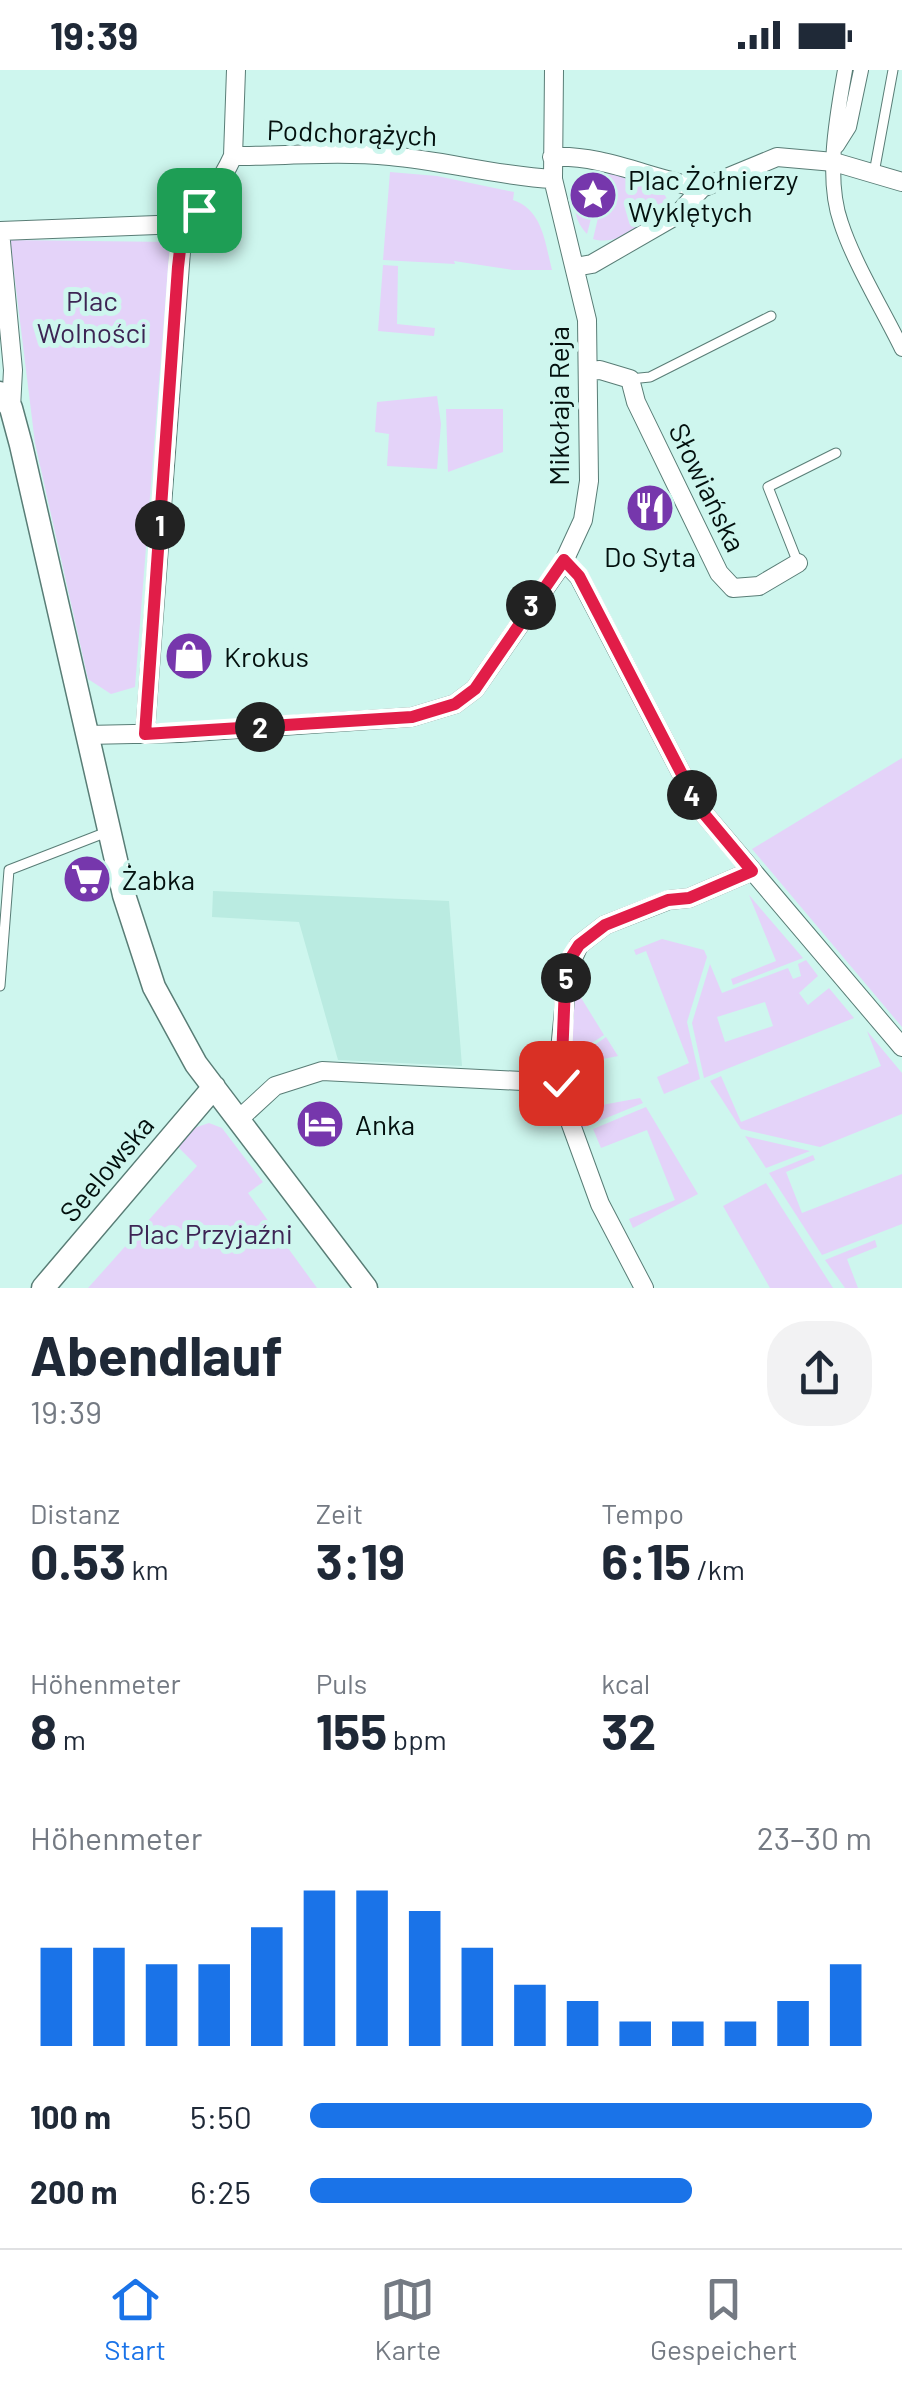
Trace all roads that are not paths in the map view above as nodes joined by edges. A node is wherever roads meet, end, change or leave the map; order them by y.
1 (236, 70) edge
2 (554, 70) edge
3 (845, 70) edge
4 (860, 70) edge
5 (895, 74) edge
6 (835, 154) junction
7 (233, 156) junction
8 (552, 157) junction
9 (874, 176) junction
10 (554, 179) junction
11 (902, 182) edge
12 (702, 188) junction
13 (183, 224) junction
14 (0, 231) edge
15 (575, 267) junction
16 (771, 316) dead end
17 (902, 348) edge
18 (588, 371) junction
19 (630, 379) junction
20 (5, 401) edge
21 (836, 453) dead end
22 (564, 560) junction
23 (798, 563) joint
24 (145, 734) junction
25 (86, 735) junction
26 (107, 832) junction
27 (752, 871) junction
28 (0, 986) edge
29 (902, 1047) edge
30 (561, 1083) junction
31 (214, 1087) junction
32 (238, 1120) junction
33 (43, 1288) edge
34 (366, 1288) edge
35 (644, 1288) edge

1 - 7 street
2 - 8 street, Mikołaja Reja
3 - 6 street
4 - 6 street
5 - 9 lane
6 - 9 street
6 - 12 street
6 - 17 street
7 - 10 street, Podchorążych
7 - 13 street, Podchorążych
8 - 10 street, Mikołaja Reja
8 - 12 street
9 - 11 street
10 - 15 street, Mikołaja Reja
12 - 15 street
13 - 14 street
13 - 24 street
14 - 20 street
15 - 18 street, Mikołaja Reja
16 - 19 lane
18 - 19 street
18 - 22 street, Mikołaja Reja
19 - 23 street, Słowiańska
20 - 25 street
21 - 23 lane
22 - 24 street, Mikołaja Reja
22 - 27 street
24 - 25 street, Mikołaja Reja
25 - 26 street
26 - 28 lane
26 - 31 street
27 - 29 street
27 - 30 street
30 - 32 street
30 - 35 street
31 - 32 street
31 - 33 street, Seelowska
32 - 34 street

